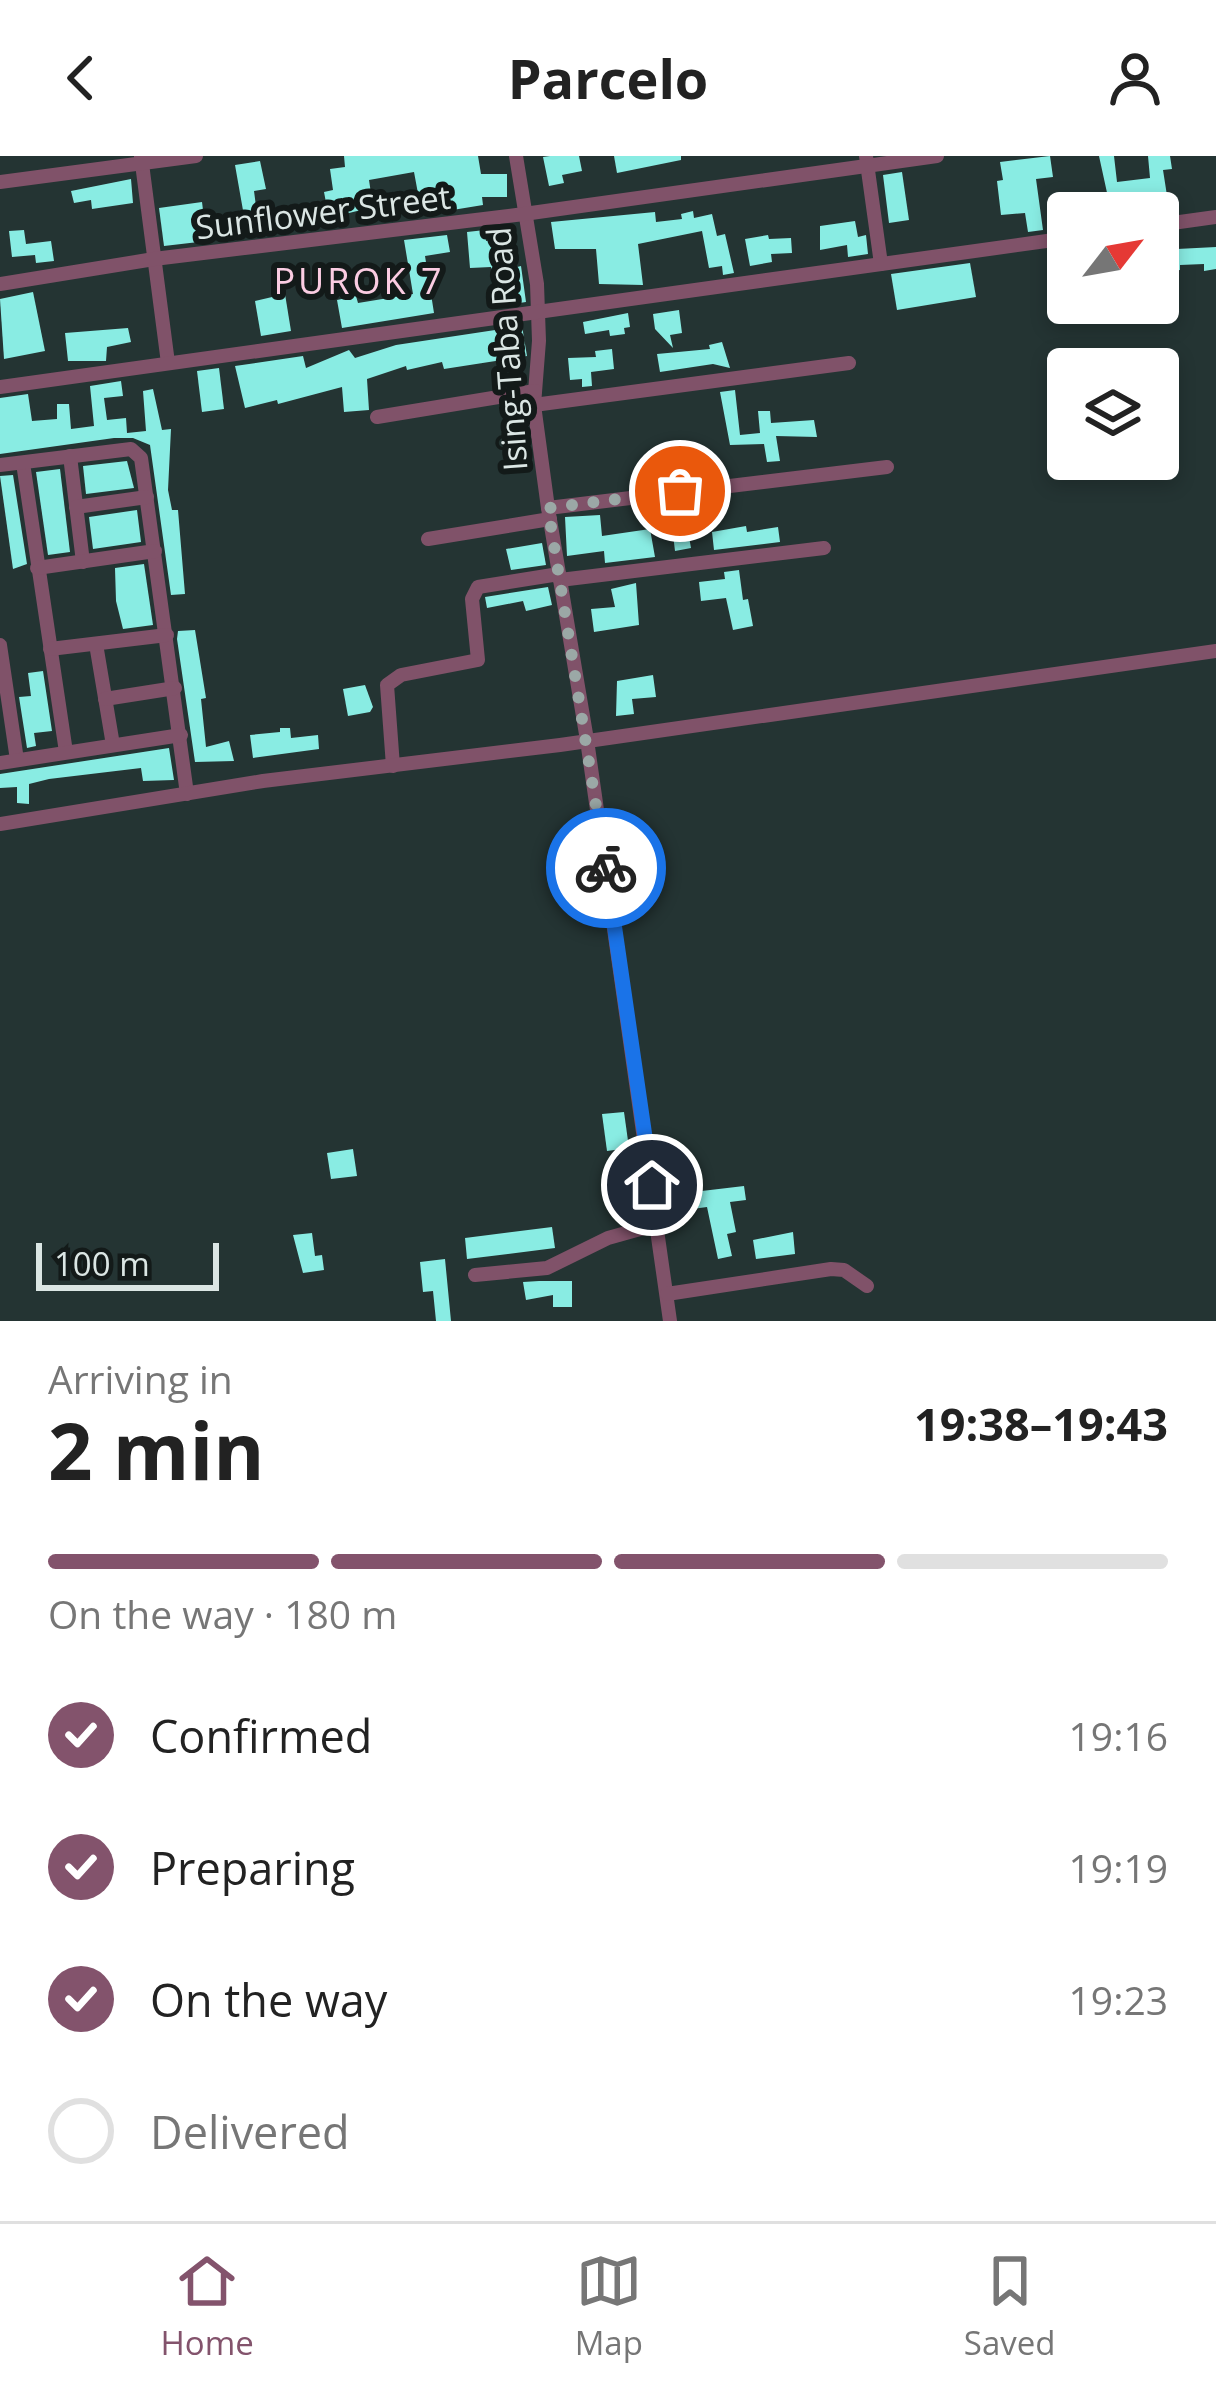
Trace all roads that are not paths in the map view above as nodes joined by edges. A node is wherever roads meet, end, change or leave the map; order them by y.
1 (196, 156) edge
2 (516, 156) edge
3 (937, 156) edge
4 (141, 160) edge
5 (867, 161) edge
6 (0, 182) edge
7 (524, 214) junction
8 (1216, 217) edge
9 (1179, 222) edge
10 (1047, 241) edge
11 (154, 260) junction
12 (881, 264) junction
13 (0, 284) edge
14 (538, 310) junction
15 (849, 362) dead end
16 (168, 363) junction
17 (0, 387) edge
18 (535, 398) junction
19 (377, 417) dead end
20 (70, 456) junction
21 (23, 463) junction
22 (0, 465) edge
23 (887, 467) dead end
24 (147, 496) junction
25 (76, 507) junction
26 (549, 513) junction
27 (428, 539) dead end
28 (824, 548) dead end
29 (155, 551) junction
30 (83, 562) junction
31 (37, 568) junction
32 (560, 577) junction
33 (167, 635) junction
34 (0, 644) edge
35 (96, 644) junction
36 (50, 650) junction
37 (1216, 651) edge
38 (175, 688) junction
39 (105, 699) junction
40 (182, 735) junction
41 (587, 740) junction
42 (113, 746) junction
43 (66, 752) junction
44 (17, 760) junction
45 (0, 763) edge
46 (393, 766) junction
47 (188, 794) junction
48 (0, 824) edge
49 (658, 1224) junction
50 (475, 1276) dead end
51 (867, 1286) dead end
52 (667, 1294) junction
53 (670, 1321) edge

1 - 4 street
2 - 7 street, Ising-Taba Road
3 - 5 street, Sunflower Street
4 - 6 street
4 - 11 street
5 - 7 street, Sunflower Street
5 - 12 street
7 - 11 street, Sunflower Street
7 - 14 street, Ising-Taba Road
8 - 9 street
10 - 12 street
11 - 13 street, Sunflower Street
11 - 16 street
12 - 14 street
14 - 16 street
14 - 18 street, Ising-Taba Road
15 - 18 street
16 - 17 street
18 - 19 street
18 - 26 street, Ising-Taba Road
20 - 21 street
20 - 24 street
20 - 25 street
21 - 22 street
21 - 31 street
23 - 26 street
24 - 25 street
24 - 29 street
25 - 30 street
26 - 27 street
26 - 32 street, Ising-Taba Road
28 - 32 street
29 - 30 street
29 - 33 street
30 - 31 street
31 - 36 street
32 - 41 street, Ising-Taba Road
32 - 46 street
33 - 35 street
33 - 38 street
34 - 44 street
35 - 36 street
35 - 39 street
36 - 43 street
37 - 41 street
38 - 39 street
38 - 40 street
39 - 42 street
40 - 42 street
40 - 47 street
41 - 46 street
41 - 49 street, Ising-Taba Road
42 - 43 street
43 - 44 street
44 - 45 street
46 - 47 street
47 - 48 street
49 - 50 street
49 - 52 street, Ising-Taba Road
51 - 52 street
52 - 53 street, Ising-Taba Road

